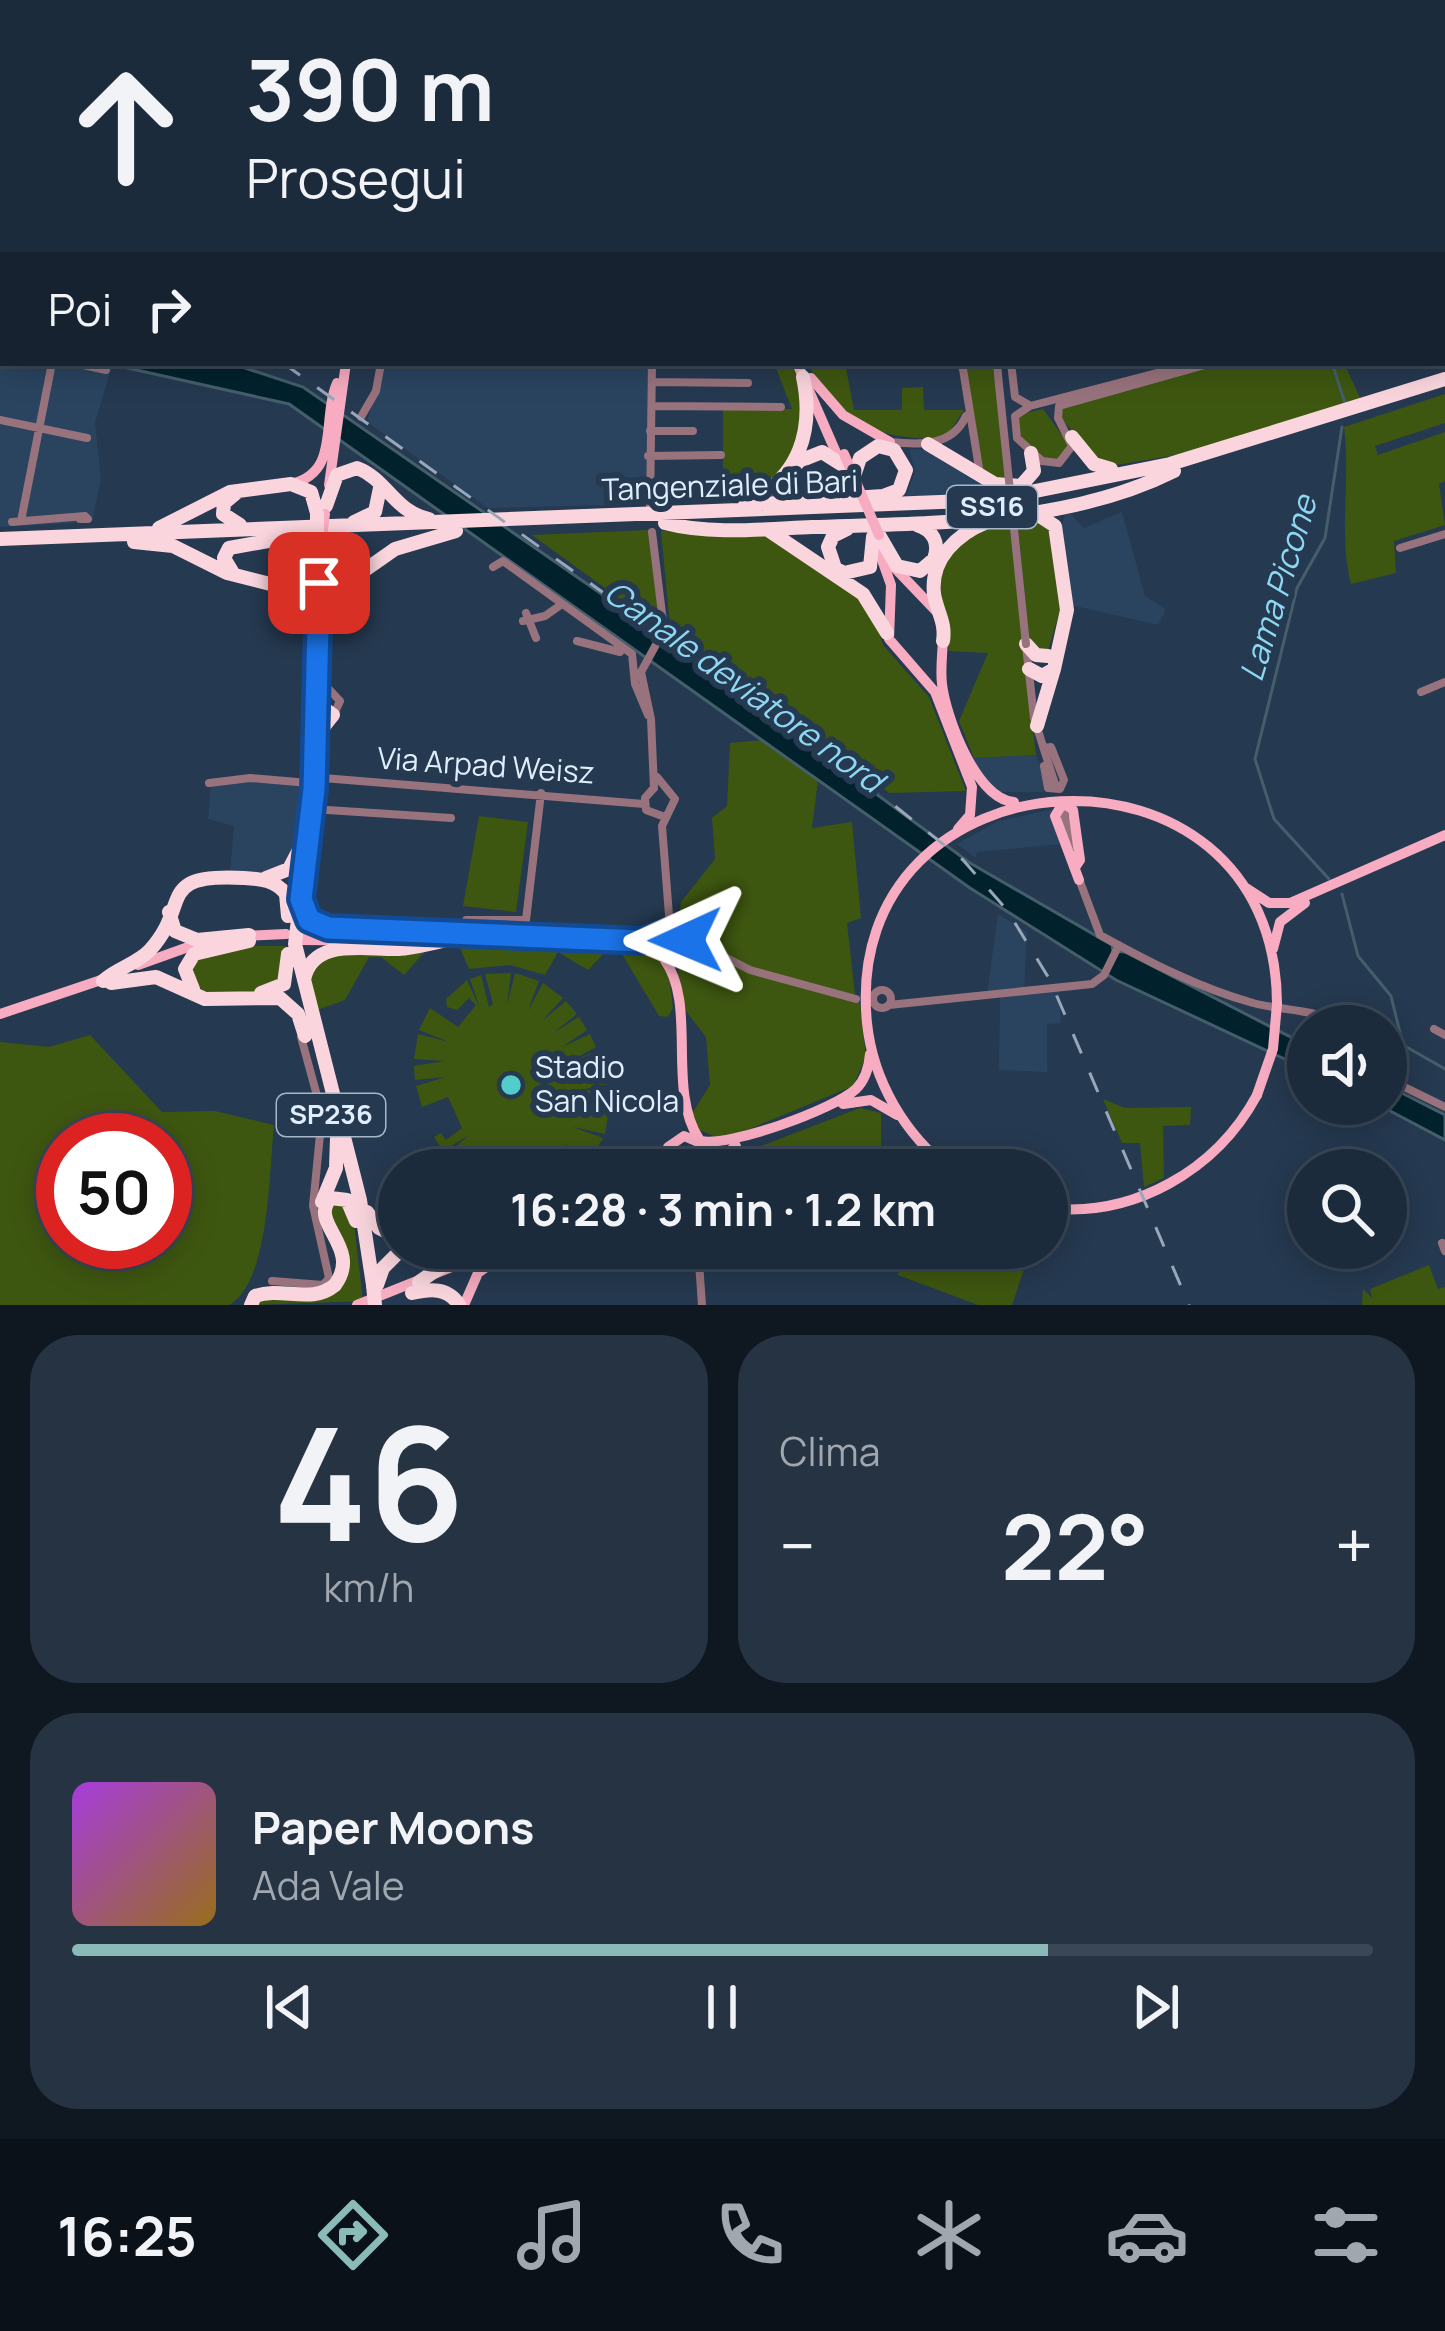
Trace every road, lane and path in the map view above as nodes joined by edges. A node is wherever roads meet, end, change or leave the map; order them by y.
1 (52, 366) edge
2 (88, 366) edge
3 (342, 366) edge
4 (380, 366) edge
5 (652, 366) edge
6 (962, 366) edge
7 (997, 366) edge
8 (1011, 366) edge
9 (1181, 366) edge
10 (1201, 366) edge
11 (106, 370) dead end
12 (804, 370) edge
13 (653, 382) junction
14 (340, 383) junction
15 (748, 383) dead end
16 (1445, 383) edge
17 (652, 406) junction
18 (1030, 406) junction
19 (781, 407) dead end
20 (968, 408) junction
21 (361, 418) dead end
22 (0, 420) edge
23 (41, 429) junction
24 (650, 431) junction
25 (693, 431) dead end
26 (1072, 437) junction
27 (87, 438) dead end
28 (890, 442) junction
29 (928, 444) junction
30 (1031, 454) junction
31 (721, 455) dead end
32 (648, 456) junction
33 (1196, 457) junction
34 (843, 459) junction
35 (357, 468) junction
36 (1111, 469) junction
37 (1174, 471) junction
38 (980, 474) junction
39 (854, 476) junction
40 (379, 483) junction
41 (291, 484) junction
42 (1022, 485) junction
43 (240, 492) junction
44 (818, 499) junction
45 (1073, 503) junction
46 (725, 507) junction
47 (650, 508) dead end
48 (1031, 511) junction
49 (687, 515) junction
50 (1006, 515) junction
51 (80, 519) dead end
52 (451, 524) junction
53 (900, 524) junction
54 (517, 525) junction
55 (658, 527) junction
56 (321, 529) junction
57 (763, 529) junction
58 (872, 532) junction
59 (1445, 534) edge
60 (82, 536) junction
61 (291, 537) junction
62 (1059, 541) junction
63 (134, 542) junction
64 (3, 543) edge
65 (1400, 548) dead end
66 (493, 567) dead end
67 (237, 575) junction
68 (277, 584) junction
69 (562, 604) junction
70 (323, 624) dead end
71 (887, 633) junction
72 (536, 638) dead end
73 (944, 640) junction
74 (577, 641) dead end
75 (1026, 644) junction
76 (623, 648) junction
77 (1051, 663) junction
78 (1029, 669) junction
79 (313, 670) junction
80 (1445, 682) edge
81 (1421, 692) dead end
82 (333, 715) junction
83 (651, 719) junction
84 (1035, 722) junction
85 (1044, 748) junction
86 (316, 775) junction
87 (208, 784) dead end
88 (1054, 784) dead end
89 (658, 788) junction
90 (542, 793) junction
91 (641, 801) junction
92 (1029, 802) junction
93 (1063, 808) junction
94 (312, 809) junction
95 (1160, 817) junction
96 (451, 818) dead end
97 (660, 820) junction
98 (1171, 827) junction
99 (1188, 832) junction
100 (956, 836) junction
101 (1445, 838) edge
102 (304, 845) junction
103 (1209, 851) junction
104 (1076, 866) joint
105 (1227, 868) junction
106 (256, 879) junction
107 (1079, 880) junction
108 (905, 884) junction
109 (1296, 904) junction
110 (895, 907) junction
111 (169, 911) junction
112 (670, 915) junction
113 (884, 919) junction
114 (457, 935) junction
115 (682, 935) junction
116 (291, 937) junction
117 (660, 937) junction
118 (249, 938) junction
119 (641, 944) junction
120 (1117, 949) junction
121 (683, 957) junction
122 (718, 957) junction
123 (663, 958) junction
124 (1276, 975) junction
125 (675, 979) junction
126 (106, 982) junction
127 (868, 999) junction
128 (892, 1001) junction
129 (1273, 1003) junction
130 (306, 1004) junction
131 (1287, 1007) edge
132 (277, 1011) dead end
133 (0, 1016) edge
134 (1434, 1029) dead end
135 (868, 1032) junction
136 (1445, 1035) edge
137 (319, 1072) junction
138 (1407, 1088) edge
139 (1254, 1094) junction
140 (1445, 1107) edge
141 (686, 1112) junction
142 (906, 1125) junction
143 (331, 1134) junction
144 (700, 1140) junction
145 (671, 1142) junction
146 (669, 1149) edge
147 (705, 1149) edge
148 (729, 1149) edge
149 (930, 1149) edge
150 (936, 1149) edge
151 (355, 1181) junction
152 (1103, 1202) junction
153 (1124, 1203) junction
154 (1068, 1204) edge
155 (1068, 1209) edge
156 (1074, 1210) junction
157 (378, 1225) edge
158 (441, 1269) edge
159 (460, 1269) edge
160 (483, 1269) edge
161 (699, 1269) edge
162 (272, 1281) dead end
163 (415, 1287) junction
164 (372, 1294) edge
165 (249, 1305) edge
166 (357, 1305) edge
167 (461, 1305) edge
168 (702, 1305) edge

1 - 23 street
2 - 11 street
3 - 14 main road, SP236
4 - 21 street
5 - 13 street
6 - 20 street
7 - 75 street, bridge
8 - 18 street
9 - 18 street
10 - 26 street
12 - 28 main road
12 - 34 main road
12 - 46 highway
13 - 15 street
13 - 17 street
14 - 35 main road
14 - 41 main road
14 - 56 main road, SP236
16 - 33 highway, Tangenziale di Bari / SS16
16 - 37 highway, Tangenziale di Bari / SS16
17 - 19 street
17 - 24 street
18 - 30 street
20 - 29 street
20 - 38 street
22 - 23 street
23 - 27 street
23 - 51 street
24 - 25 street
24 - 32 street
26 - 30 street
26 - 36 highway
28 - 29 street
28 - 44 highway
29 - 38 highway
30 - 42 highway
31 - 32 street
32 - 47 street
33 - 36 highway
33 - 49 highway, Tangenziale di Bari / SS16
34 - 39 main road, bridge
34 - 44 highway
34 - 58 main road, bridge
35 - 40 highway
35 - 56 highway
36 - 42 highway
37 - 45 highway
37 - 55 highway, Tangenziale di Bari / SS16
38 - 42 highway
39 - 44 highway, SS16
39 - 58 main road, bridge
40 - 52 highway
40 - 56 highway
41 - 43 highway
41 - 56 highway
43 - 56 highway
43 - 60 highway
44 - 46 highway, SS16
45 - 48 highway
45 - 62 highway
46 - 49 highway, SS16
48 - 50 highway
48 - 62 highway
49 - 54 highway, Tangenziale di Bari / SS16
50 - 53 highway
50 - 73 highway
52 - 54 highway, Tangenziale di Bari / SS16
52 - 54 highway, Tangenziale di Bari / SS16
52 - 56 highway, Tangenziale di Bari / SS16
52 - 79 highway
53 - 58 highway
53 - 58 highway
54 - 55 highway, Tangenziale di Bari / SS16
55 - 57 highway
55 - 83 street
56 - 60 highway, Tangenziale di Bari / SS16
56 - 61 highway, Tangenziale di Bari / SS16
56 - 68 highway
56 - 79 highway, SP236
57 - 58 highway
57 - 71 highway
58 - 71 main road
58 - 73 main road
59 - 65 street
60 - 64 highway, Tangenziale di Bari / SS16
61 - 63 highway, Tangenziale di Bari / SS16
61 - 67 highway
62 - 77 highway
63 - 64 highway, Tangenziale di Bari / SS16
63 - 67 highway
66 - 69 street
67 - 68 highway
68 - 79 highway
69 - 72 street
69 - 76 street
70 - 82 street
71 - 100 main road
73 - 92 main road
74 - 76 street
75 - 77 highway
75 - 78 street
76 - 83 street
77 - 78 highway
77 - 84 highway
78 - 84 street
79 - 82 highway
79 - 86 highway, SP236
80 - 81 street
82 - 86 highway
83 - 89 street
84 - 85 street
84 - 85 street
85 - 88 street
86 - 87 street, Via Arpad Weisz
86 - 90 street, Via Arpad Weisz
86 - 94 highway, SP236
86 - 102 highway, SP236
89 - 91 street
89 - 97 street
90 - 91 street, Via Arpad Weisz
90 - 114 street
91 - 97 street
92 - 95 main road
92 - 100 main road
93 - 98 main road
93 - 100 main road
93 - 104 main road
93 - 107 main road
94 - 96 street
94 - 102 highway, SP236
95 - 98 main road
95 - 99 main road
97 - 112 street
98 - 99 main road
98 - 103 main road
99 - 103 main road
100 - 108 main road
101 - 109 main road
102 - 106 highway
102 - 114 highway
102 - 116 highway, SP236
102 - 130 highway, SP236
103 - 105 main road
104 - 107 street
105 - 109 main road
105 - 124 main road
105 - 129 main road
106 - 111 highway
106 - 116 highway
107 - 120 street
108 - 110 main road
108 - 113 main road
109 - 124 main road
110 - 113 main road
110 - 127 main road
111 - 118 highway
111 - 126 highway
112 - 115 street
112 - 117 street
113 - 127 main road
114 - 116 main road
114 - 119 main road
114 - 130 highway
115 - 117 main road
115 - 121 main road
115 - 122 street
116 - 118 main road
116 - 118 highway
116 - 137 highway, SP236
117 - 119 main road
117 - 123 main road
118 - 126 main road
119 - 123 main road
120 - 128 street
120 - 129 street
121 - 122 street
121 - 123 main road
121 - 125 main road
122 - 127 street
123 - 125 main road
124 - 129 main road
125 - 141 main road
126 - 133 main road
126 - 137 highway
127 - 128 street
127 - 128 street
127 - 135 main road
127 - 150 main road
129 - 131 street
129 - 139 main road, bridge
129 - 139 main road, bridge
130 - 151 highway, SP236
132 - 143 street
134 - 136 street
135 - 142 main road
135 - 144 main road
137 - 143 highway, SP236
138 - 140 street
139 - 152 main road
139 - 153 main road
141 - 144 main road
141 - 145 main road
142 - 148 main road
142 - 149 main road
143 - 162 street
143 - 164 highway, SP236
143 - 165 highway
144 - 145 main road
144 - 147 main road
145 - 146 main road
151 - 157 highway
151 - 164 highway, SP236
152 - 153 main road
152 - 154 main road
152 - 156 main road
153 - 156 main road
155 - 156 main road
158 - 163 highway
159 - 163 main road
160 - 167 main road
161 - 168 street
163 - 164 main road
163 - 166 main road
163 - 167 highway
164 - 165 highway

